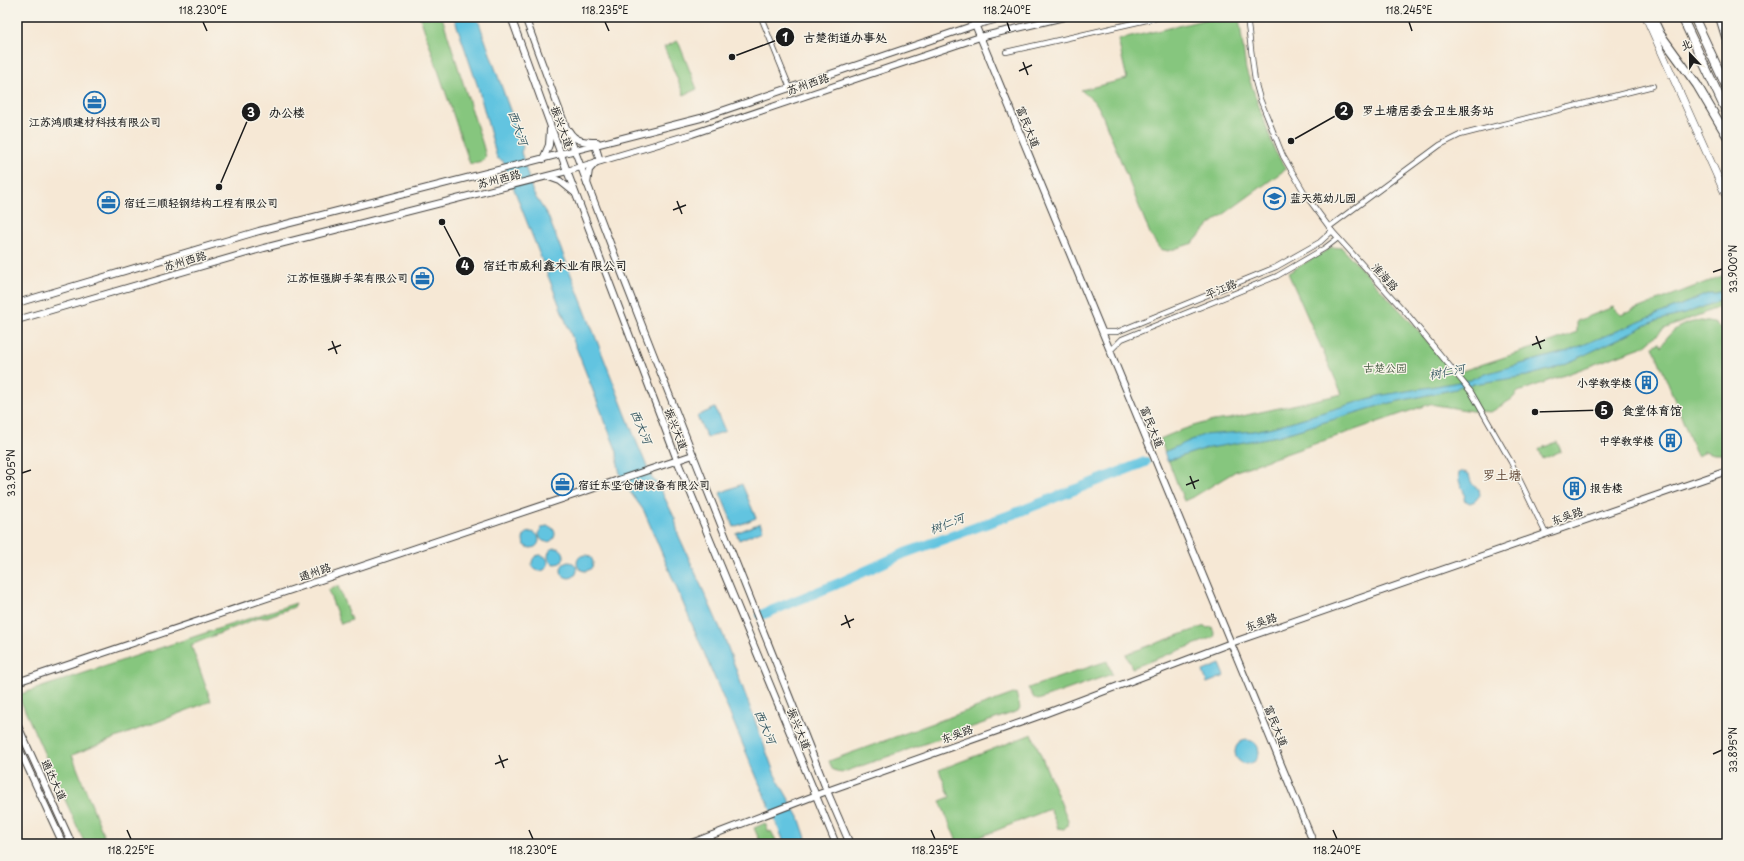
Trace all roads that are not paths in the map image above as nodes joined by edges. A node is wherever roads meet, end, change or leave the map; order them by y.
1 (510, 17) edge
2 (525, 17) edge
3 (761, 17) edge
4 (972, 17) edge
5 (1006, 17) edge
6 (1064, 17) edge
7 (1160, 17) edge
8 (1247, 17) edge
9 (1646, 17) edge
10 (1652, 17) edge
11 (1682, 17) edge
12 (1694, 17) edge
13 (1720, 17) edge
14 (975, 25) junction
15 (980, 37) junction
16 (1727, 40) edge
17 (1006, 52) dead end
18 (1653, 86) dead end
19 (790, 88) junction
20 (1727, 88) edge
21 (1727, 113) edge
22 (547, 117) junction
23 (562, 119) junction
24 (1727, 136) edge
25 (607, 142) junction
26 (595, 145) junction
27 (574, 150) junction
28 (561, 154) junction
29 (540, 159) junction
30 (598, 161) junction
31 (580, 167) junction
32 (567, 171) junction
33 (544, 177) junction
34 (587, 186) junction
35 (576, 194) junction
36 (1727, 198) edge
37 (1330, 229) junction
38 (1338, 238) junction
39 (17, 303) edge
40 (17, 320) edge
41 (1102, 332) junction
42 (1110, 351) junction
43 (693, 455) junction
44 (677, 460) junction
45 (1727, 471) edge
46 (1546, 534) junction
47 (1231, 643) junction
48 (17, 682) edge
49 (17, 724) edge
50 (17, 744) edge
51 (827, 791) junction
52 (815, 796) junction
53 (63, 844) edge
54 (72, 844) edge
55 (689, 844) edge
56 (836, 844) edge
57 (850, 844) edge
58 (1314, 844) edge

1 - 22 main road, 振兴大道
2 - 23 main road, 振兴大道
3 - 19 street
4 - 14 main road, 富民大道
5 - 14 main road, 苏州西路
6 - 15 main road, 苏州西路
7 - 17 street
8 - 37 street, 淮海路
9 - 36 main road
10 - 24 highway
11 - 21 highway
12 - 20 highway
13 - 16 highway
14 - 15 main road, 富民大道
14 - 19 main road, 苏州西路
15 - 30 main road, 苏州西路
15 - 41 main road, 富民大道
18 - 37 street, 平江路
19 - 25 main road, 苏州西路
22 - 28 main road, 振兴大道
22 - 29 main road
23 - 25 main road
23 - 27 main road, 振兴大道
25 - 26 main road, 苏州西路
26 - 27 main road, 苏州西路
26 - 30 main road
27 - 28 main road, 苏州西路
27 - 31 main road, 振兴大道
28 - 29 main road, 苏州西路
28 - 32 main road, 振兴大道
29 - 39 main road, 苏州西路
30 - 31 main road, 苏州西路
30 - 34 main road
31 - 32 main road, 苏州西路
31 - 34 main road, 振兴大道
32 - 33 main road, 苏州西路
32 - 35 main road, 振兴大道
33 - 35 main road
33 - 40 main road, 苏州西路
34 - 43 main road, 振兴大道
35 - 44 main road, 振兴大道
37 - 38 street, 淮海路
37 - 41 street, 平江路
38 - 42 street, 平江路
38 - 46 street, 淮海路
41 - 42 main road, 富民大道
42 - 47 main road, 富民大道
43 - 44 main road, 通州路
43 - 51 main road, 振兴大道
44 - 48 main road, 通州路
44 - 52 main road, 振兴大道
45 - 46 main road, 东吴路
46 - 47 main road, 东吴路
47 - 51 main road, 东吴路
47 - 58 main road, 富民大道
49 - 54 main road, 通达大道
50 - 53 main road, 通达大道
51 - 52 main road, 东吴路
51 - 57 main road, 振兴大道
52 - 55 main road, 东吴路
52 - 56 main road, 振兴大道

